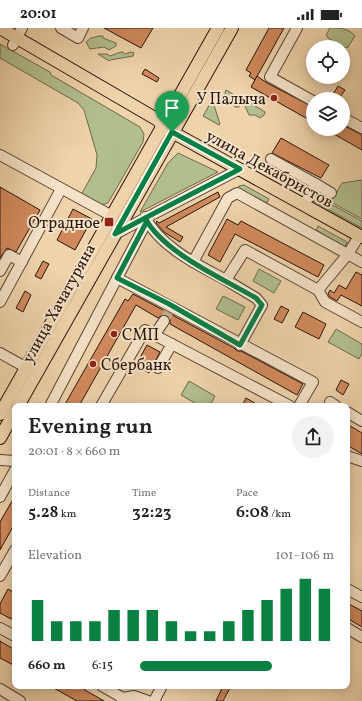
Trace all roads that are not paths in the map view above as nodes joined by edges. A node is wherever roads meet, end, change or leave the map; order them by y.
1 (0, 28) edge
2 (61, 28) edge
3 (83, 28) edge
4 (218, 28) edge
5 (232, 28) edge
6 (297, 28) edge
7 (17, 37) edge
8 (0, 38) edge
9 (306, 97) edge
10 (350, 122) edge
11 (362, 128) edge
12 (168, 130) junction
13 (0, 155) edge
14 (271, 159) dead end
15 (240, 169) junction
16 (316, 184) junction
17 (61, 189) junction
18 (331, 193) dead end
19 (304, 205) junction
20 (112, 216) junction
21 (146, 219) junction
22 (115, 234) junction
23 (360, 236) edge
24 (348, 254) junction
25 (22, 262) junction
26 (193, 262) junction
27 (362, 262) edge
28 (0, 271) edge
29 (117, 278) junction
30 (226, 280) junction
31 (318, 290) junction
32 (0, 302) edge
33 (164, 320) tunnel mouth
34 (362, 322) edge
35 (155, 334) junction
36 (172, 344) junction
37 (240, 345) junction
38 (0, 353) edge
39 (27, 368) junction
40 (158, 368) dead end
41 (20, 403) edge
42 (52, 403) edge
43 (103, 403) edge
44 (284, 403) edge
45 (301, 403) edge
46 (0, 414) edge
47 (350, 414) edge
48 (12, 417) edge
49 (362, 421) edge
50 (0, 438) edge
51 (350, 457) edge
52 (0, 460) edge
53 (12, 461) edge
54 (362, 461) edge
55 (12, 475) edge
56 (0, 497) edge
57 (12, 555) edge
58 (0, 576) edge
59 (350, 591) edge
60 (362, 597) edge
61 (0, 628) edge
62 (350, 630) edge
63 (12, 634) edge
64 (362, 637) edge
65 (0, 689) edge
66 (107, 689) edge
67 (160, 689) edge
68 (123, 699) edge
69 (20, 701) edge
70 (148, 701) edge
71 (154, 701) edge

1 - 7 main road, улица Декабристов
2 - 3 street
4 - 12 main road
5 - 12 main road
6 - 9 street
7 - 8 main road, улица Декабристов
7 - 12 main road, улица Декабристов
10 - 11 street
12 - 15 main road, улица Декабристов
12 - 20 main road, улица Хачатуряна
12 - 22 main road, улица Хачатуряна
13 - 17 street
14 - 16 street
15 - 19 main road, улица Декабристов
15 - 21 street
16 - 18 street
16 - 19 street
17 - 20 street
17 - 25 street
19 - 23 main road, улица Декабристов
20 - 39 main road, улица Хачатуряна
21 - 22 street
21 - 26 street
21 - 29 street
22 - 41 main road, улица Хачатуряна
23 - 24 street
24 - 26 street
24 - 27 street
24 - 31 street
25 - 28 street
25 - 32 street
26 - 30 street
29 - 37 street
29 - 42 street
30 - 31 street
30 - 37 street
31 - 34 street
33 - 35 street
35 - 36 street
35 - 43 street
36 - 40 street
36 - 44 street
37 - 45 street
38 - 39 street
39 - 46 main road, улица Хачатуряна
47 - 49 street
48 - 50 main road
51 - 54 street
52 - 53 street
55 - 56 street
57 - 58 street
59 - 60 street
61 - 63 street
62 - 64 street
65 - 69 street
66 - 68 street
67 - 71 street
68 - 70 street

